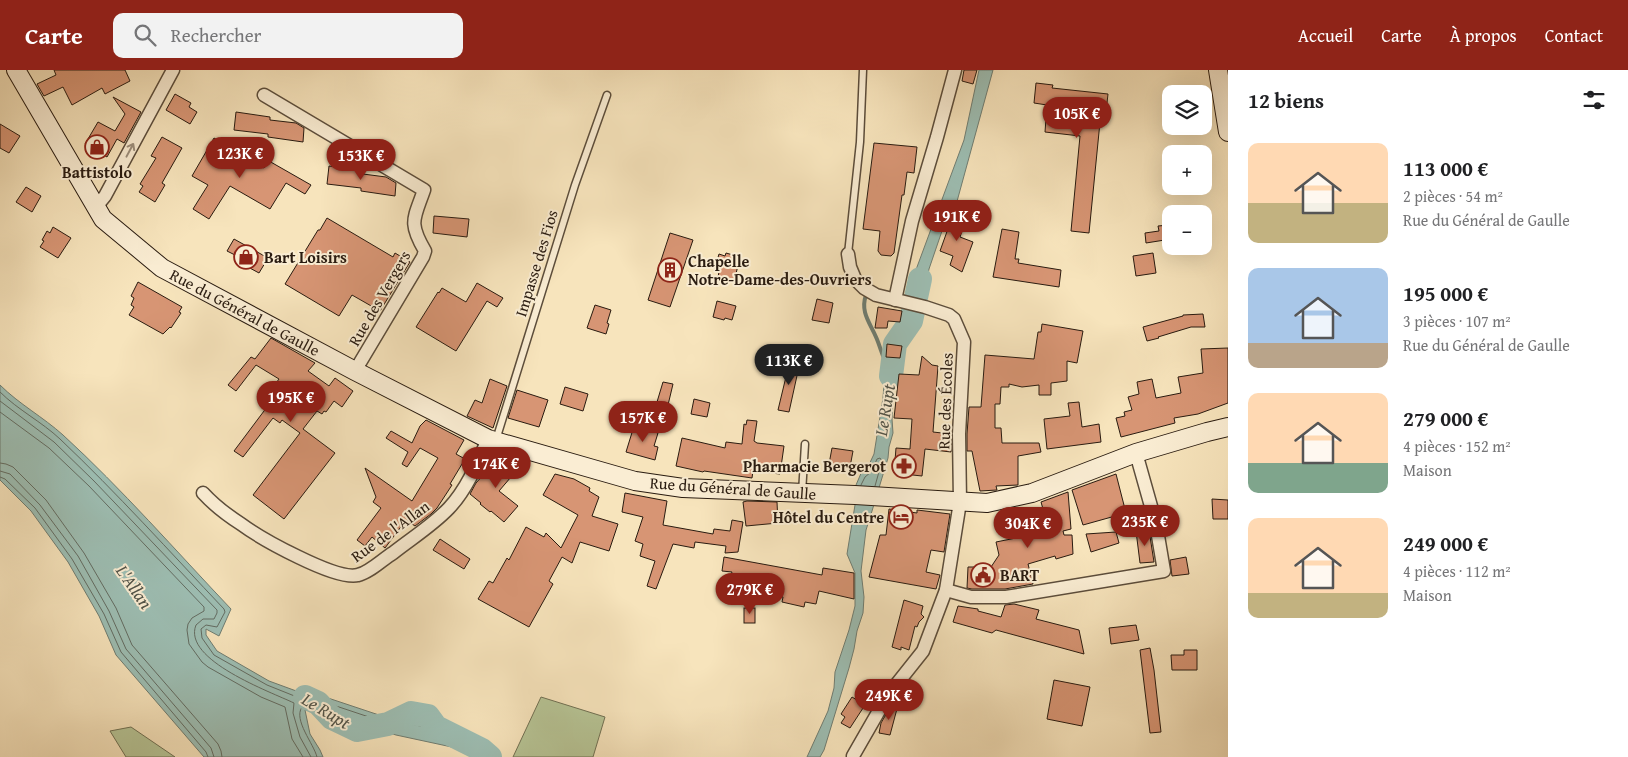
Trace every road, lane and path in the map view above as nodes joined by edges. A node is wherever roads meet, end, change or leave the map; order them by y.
1 (16, 70) edge
2 (173, 70) edge
3 (863, 70) edge
4 (955, 70) edge
5 (1218, 70) edge
6 (264, 95) dead end
7 (607, 95) dead end
8 (1228, 132) edge
9 (96, 207) junction
10 (848, 254) joint
11 (900, 301) junction
12 (355, 371) junction
13 (1228, 427) edge
14 (492, 440) junction
15 (805, 444) dead end
16 (1136, 454) junction
17 (203, 493) dead end
18 (802, 494) junction
19 (960, 502) junction
20 (946, 590) junction
21 (853, 756) edge

1 - 9 main road, Rue du Général de Gaulle
9 -> 2 street
3 - 10 lane
4 - 11 street
5 - 8 main road
6 - 12 street, Rue des Vergers
7 - 14 lane, Impasse des Fios
9 - 12 main road, Rue du Général de Gaulle
10 - 11 street, Rue des Écoles
11 - 19 street, Rue des Écoles
12 - 14 main road, Rue du Général de Gaulle
13 - 16 main road, Rue du Général de Gaulle
14 - 17 street, Rue de l'Allan
14 - 18 main road, Rue du Général de Gaulle
15 - 18 lane
16 - 19 main road, Rue du Général de Gaulle
16 - 20 street
18 - 19 main road, Rue du Général de Gaulle
19 - 20 street, Rue des Écoles
20 - 21 street, Rue des Écoles

